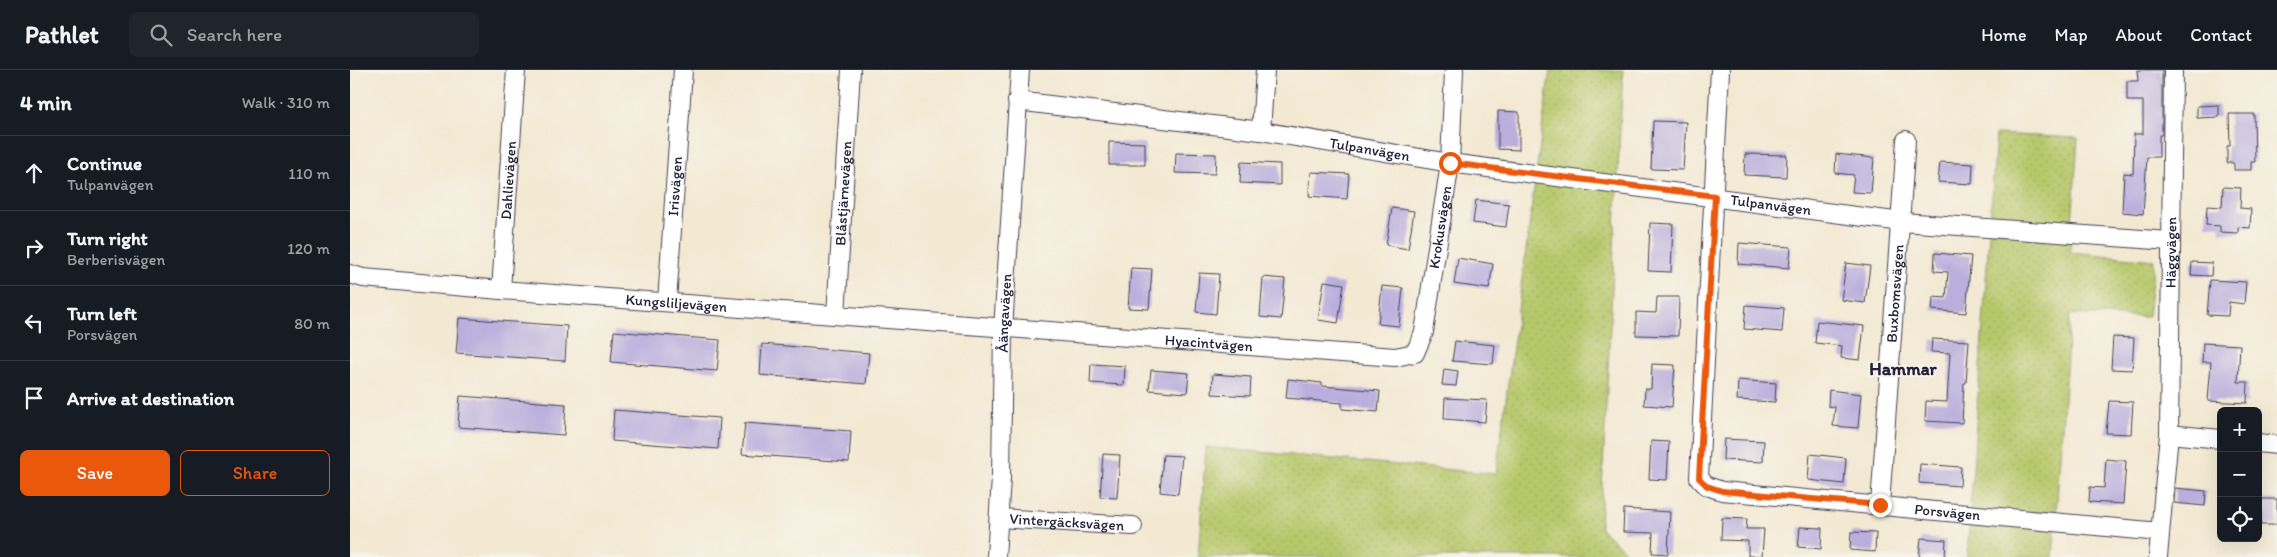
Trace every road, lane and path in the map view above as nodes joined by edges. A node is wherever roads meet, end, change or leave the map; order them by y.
1 (516, 70) edge
2 (684, 70) edge
3 (851, 70) edge
4 (1020, 70) edge
5 (1265, 70) edge
6 (1454, 70) edge
7 (1720, 70) edge
8 (2173, 70) edge
9 (1017, 101) junction
10 (1261, 131) junction
11 (1906, 140) dead end
12 (1450, 163) junction
13 (1715, 196) junction
14 (1902, 222) junction
15 (2170, 241) junction
16 (350, 274) edge
17 (501, 290) junction
18 (667, 302) junction
19 (836, 315) junction
20 (1003, 329) junction
21 (1415, 353) joint
22 (2169, 434) junction
23 (2217, 439) edge
24 (2262, 443) edge
25 (2277, 445) edge
26 (1880, 505) junction
27 (999, 518) junction
28 (1133, 526) dead end
29 (2160, 532) junction
30 (996, 557) edge
31 (2158, 557) edge

1 - 17 street, Dahlievägen
2 - 18 street, Irisvägen
3 - 19 street, Blåstjärnevägen
4 - 9 street, Åängavägen
5 - 10 street
6 - 12 street, Krokusvägen
7 - 13 street
8 - 15 street, Häggvägen
9 - 10 street, Tulpanvägen
9 - 20 street, Åängavägen
10 - 12 street, Tulpanvägen
11 - 14 street, Buxbomsvägen
12 - 13 street, Tulpanvägen
12 - 21 street, Krokusvägen
13 - 14 street, Tulpanvägen
13 - 26 street, Porsvägen
14 - 15 street, Tulpanvägen
14 - 26 street, Buxbomsvägen
15 - 22 street, Häggvägen
16 - 17 street, Kungsliljevägen
17 - 18 street, Kungsliljevägen
18 - 19 street, Kungsliljevägen
19 - 20 street, Kungsliljevägen
20 - 21 street, Hyacintvägen
20 - 27 street, Åängavägen
22 - 23 street
22 - 29 street, Häggvägen
24 - 25 street
26 - 29 street, Porsvägen
27 - 28 street, Vintergäcksvägen
27 - 30 street, Åängavägen
29 - 31 street, Häggvägen

